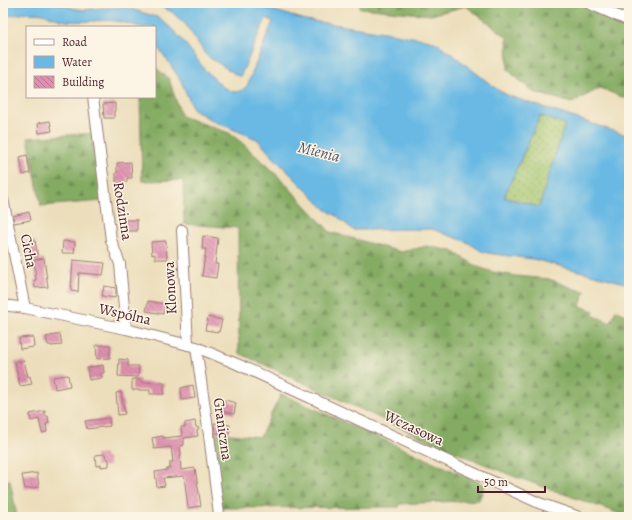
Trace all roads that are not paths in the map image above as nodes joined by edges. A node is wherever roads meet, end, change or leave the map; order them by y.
1 (588, 3) edge
2 (629, 21) edge
3 (92, 98) edge
4 (3, 199) edge
5 (182, 230) dead end
6 (3, 305) edge
7 (25, 308) junction
8 (126, 329) junction
9 (192, 346) junction
10 (237, 364) joint
11 (219, 515) dead end
12 (579, 517) edge

1 - 2 street
3 - 8 street, Rodzinna
4 - 7 street, Cicha
5 - 9 street, Klonowa
6 - 7 street, Wspólna
7 - 8 street, Wspólna
8 - 9 street, Wspólna
9 - 10 street, Wspólna
9 - 11 street, Graniczna
10 - 12 street, Wczasowa

